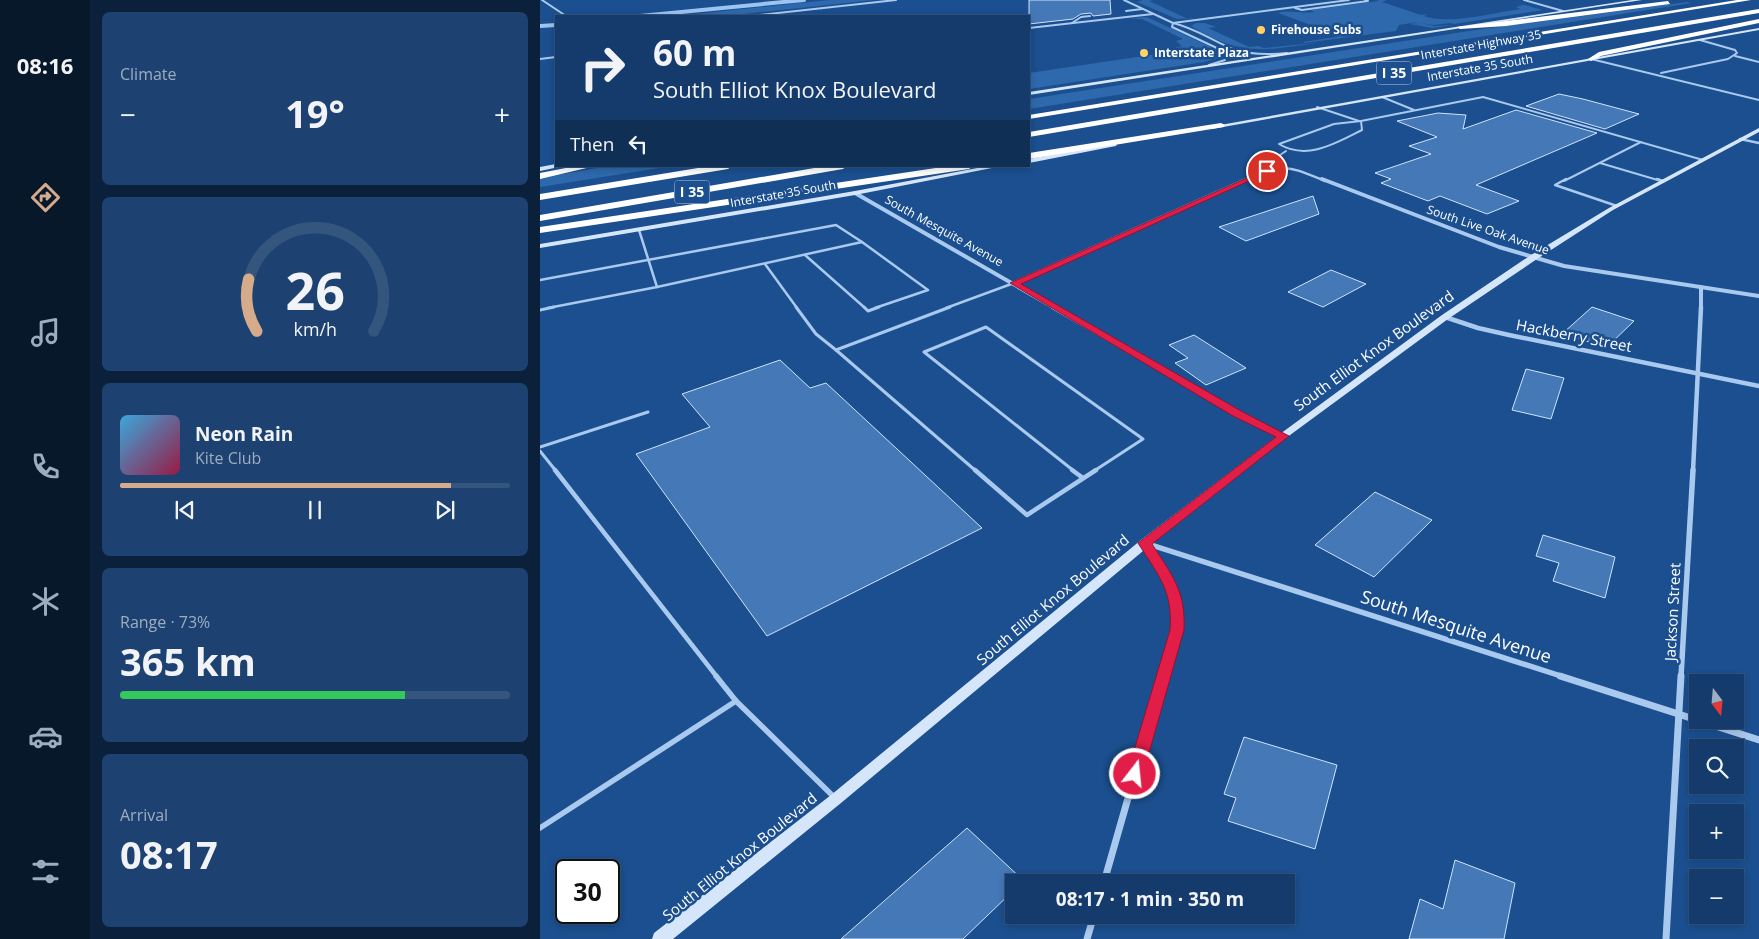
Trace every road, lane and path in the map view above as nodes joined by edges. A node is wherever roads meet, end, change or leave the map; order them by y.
1 (542, 0) edge
2 (896, 0) edge
3 (1125, 0) edge
4 (1348, 0) edge
5 (1365, 0) edge
6 (1524, 0) edge
7 (1640, 0) edge
8 (1748, 0) edge
9 (1678, 2) dead end
10 (1294, 7) junction
11 (1142, 9) junction
12 (1126, 11) dead end
13 (1562, 11) junction
14 (1759, 11) edge
15 (1153, 14) junction
16 (564, 15) edge
17 (759, 15) edge
18 (1090, 16) dead end
19 (1759, 21) edge
20 (1072, 23) junction
21 (1173, 23) junction
22 (1460, 27) junction
23 (1030, 28) edge
24 (1759, 29) edge
25 (1700, 40) junction
26 (1328, 48) junction
27 (1735, 56) junction
28 (555, 57) edge
29 (540, 59) edge
30 (1591, 59) junction
31 (1759, 62) edge
32 (1184, 70) junction
33 (1658, 74) junction
34 (1030, 94) edge
35 (1382, 97) junction
36 (1759, 100) edge
37 (1317, 107) junction
38 (1415, 111) junction
39 (1030, 117) edge
40 (1361, 121) junction
41 (1221, 125) junction
42 (1759, 130) edge
43 (1030, 135) edge
44 (1740, 139) junction
45 (1641, 142) junction
46 (1759, 143) edge
47 (1286, 151) junction
48 (1030, 156) edge
49 (1703, 160) junction
50 (1030, 161) edge
51 (1600, 163) junction
52 (555, 166) edge
53 (586, 167) edge
54 (722, 167) edge
55 (837, 167) edge
56 (962, 167) edge
57 (994, 167) edge
58 (1277, 168) junction
59 (540, 169) edge
60 (540, 176) edge
61 (1663, 181) junction
62 (855, 193) junction
63 (540, 197) edge
64 (1617, 206) junction
65 (540, 218) edge
66 (540, 230) edge
67 (639, 230) junction
68 (862, 242) junction
69 (540, 246) edge
70 (805, 255) junction
71 (1534, 256) junction
72 (649, 260) junction
73 (765, 264) junction
74 (540, 280) edge
75 (1014, 283) junction
76 (657, 287) junction
77 (1701, 287) junction
78 (1759, 296) edge
79 (540, 310) edge
80 (1445, 317) junction
81 (836, 350) junction
82 (1699, 373) junction
83 (1759, 386) edge
84 (648, 412) dead end
85 (1283, 436) junction
86 (540, 446) edge
87 (540, 451) edge
88 (1083, 478) junction
89 (1145, 543) junction
90 (736, 701) junction
91 (1680, 715) junction
92 (1759, 740) edge
93 (836, 799) junction
94 (540, 828) edge
95 (1106, 874) edge
96 (1091, 924) edge
97 (660, 939) edge
98 (1087, 939) edge
99 (1666, 939) edge

1 - 16 street
2 - 17 lane
3 - 11 lane
4 - 10 lane
5 - 10 lane
6 - 13 lane
7 - 13 main road
8 - 39 highway, Interstate Highway 35 / I 35
9 - 22 highway
10 - 21 lane
11 - 12 lane
11 - 15 lane
13 - 22 main road
14 - 43 highway, Interstate Highway 35 / I 35
15 - 20 lane
15 - 21 lane
18 - 20 lane
19 - 30 highway
20 - 23 lane
21 - 26 lane
21 - 32 lane
22 - 26 main road
24 - 25 main road, Interstate 35 South
25 - 27 lane
25 - 30 main road, Interstate 35 South
26 - 32 main road
27 - 31 lane
27 - 33 lane
28 - 29 lane
30 - 33 lane
30 - 35 main road, Interstate 35 South
32 - 34 main road
33 - 36 lane
35 - 37 main road, Interstate 35 South
35 - 38 lane
37 - 40 lane
37 - 41 main road, Interstate 35 South
38 - 40 lane
38 - 45 lane
40 - 47 lane
40 - 47 lane
41 - 48 highway
41 - 50 main road, Interstate 35 South
42 - 44 main road, South Elliot Knox Boulevard
44 - 46 street
44 - 49 main road, South Elliot Knox Boulevard
45 - 49 lane
45 - 51 lane
47 - 58 lane
49 - 61 main road, South Elliot Knox Boulevard
51 - 61 lane
51 - 64 lane
52 - 59 main road
53 - 60 highway
54 - 63 highway, I 35
55 - 65 highway, I 35
56 - 66 highway
57 - 62 main road, Interstate 35 South
58 - 71 street, South Live Oak Avenue
58 - 75 street
61 - 64 main road, South Elliot Knox Boulevard
62 - 67 main road, Interstate 35 South
62 - 75 street, South Mesquite Avenue
64 - 71 main road, South Elliot Knox Boulevard
67 - 69 main road, Interstate 35 South
67 - 72 lane
68 - 70 lane
68 - 70 lane
68 - 72 lane
70 - 73 lane
71 - 77 street, South Live Oak Avenue
71 - 80 main road, South Elliot Knox Boulevard
72 - 74 lane
72 - 76 lane
73 - 76 lane
73 - 81 lane
75 - 81 lane
75 - 85 street, South Mesquite Avenue
76 - 79 lane
77 - 78 street, South Live Oak Avenue
77 - 82 street, Jackson Street
80 - 82 street, Hackberry Street
80 - 85 main road, South Elliot Knox Boulevard
81 - 88 lane
82 - 83 street, Hackberry Street
82 - 91 street, Jackson Street
84 - 86 lane
85 - 89 main road, South Elliot Knox Boulevard
87 - 90 lane
88 - 88 lane
89 - 91 street, South Mesquite Avenue
89 - 93 main road, South Elliot Knox Boulevard
89 - 95 street
90 - 93 lane
90 - 94 lane
91 - 92 street, South Mesquite Avenue
91 - 99 street, Jackson Street
93 - 97 main road, South Elliot Knox Boulevard
96 - 98 street

